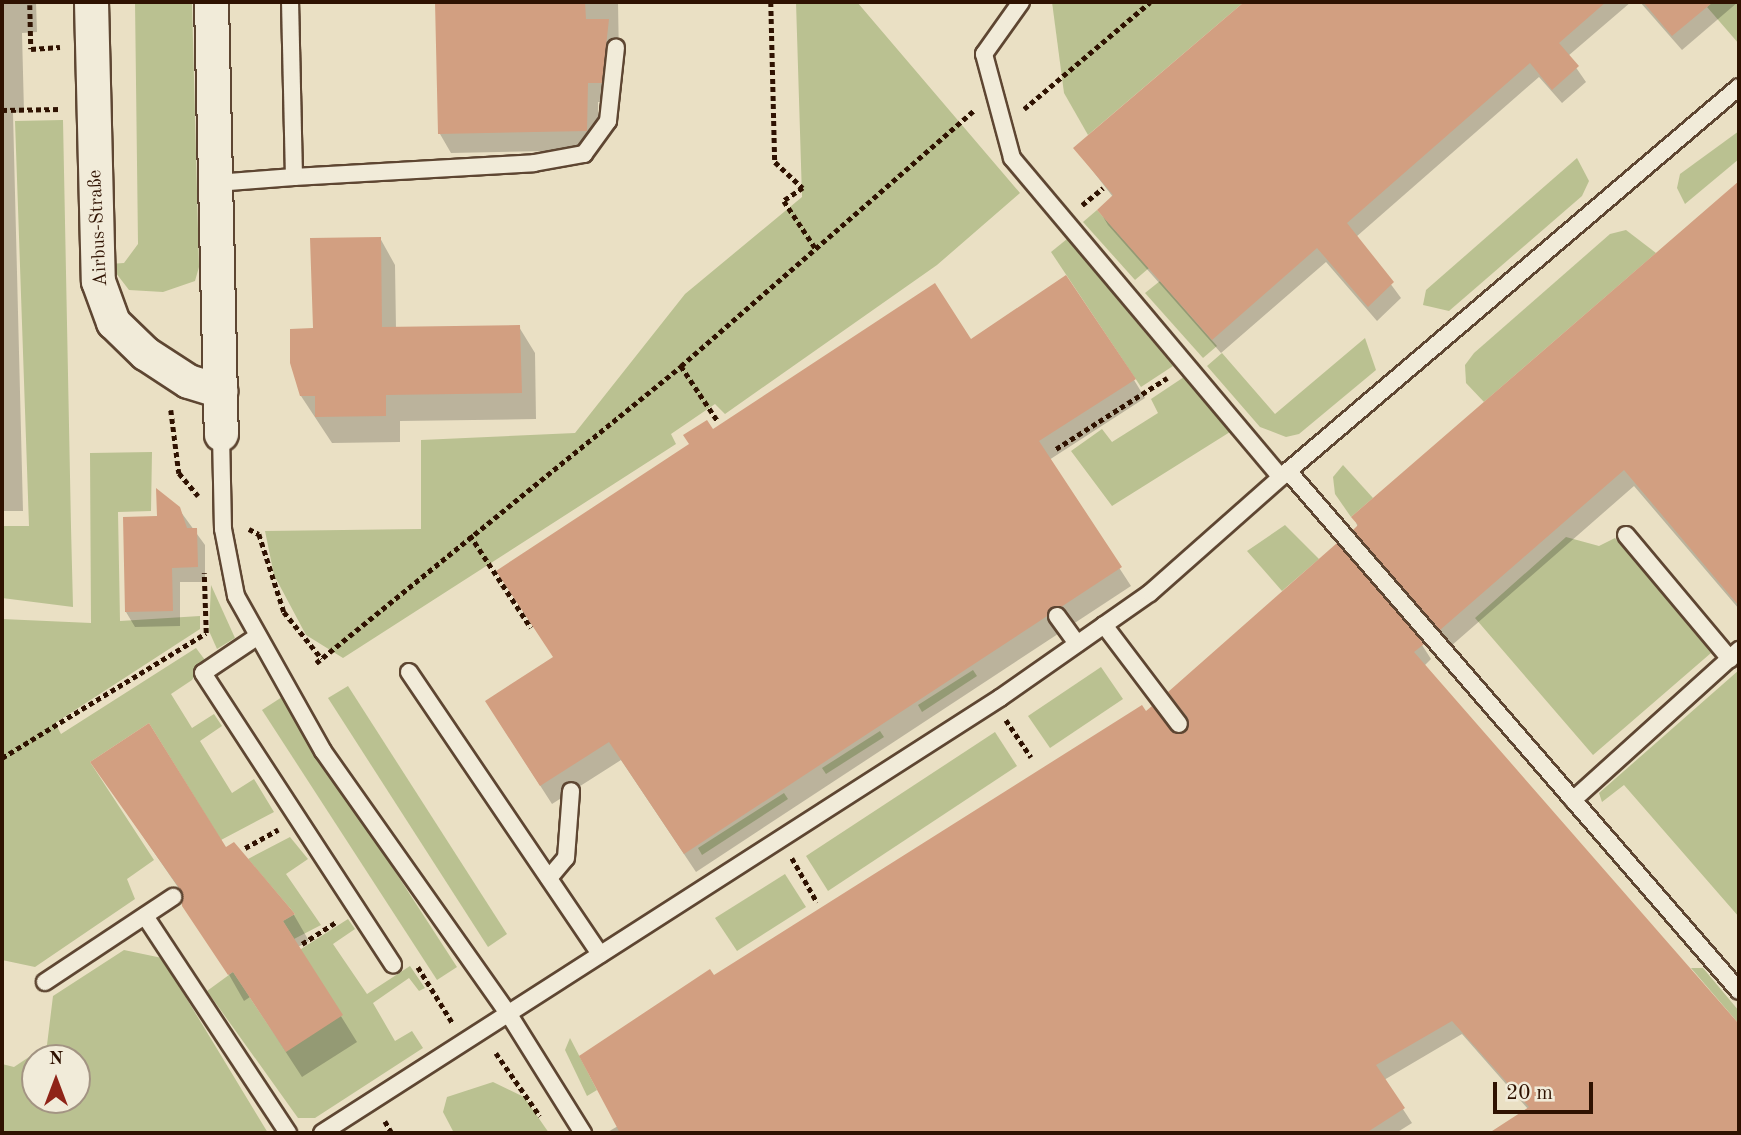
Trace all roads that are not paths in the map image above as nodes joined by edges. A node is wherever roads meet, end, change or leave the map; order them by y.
1 (91, 2) edge
2 (211, 2) edge
3 (290, 2) edge
4 (1021, 2) edge
5 (616, 47) dead end
6 (1739, 87) edge
7 (294, 177) junction
8 (216, 183) junction
9 (221, 391) junction
10 (221, 434) joint
11 (1285, 474) junction
12 (1626, 535) dead end
13 (1057, 616) dead end
14 (1104, 625) junction
15 (258, 636) junction
16 (1077, 644) junction
17 (1735, 655) edge
18 (408, 672) dead end
19 (1180, 724) dead end
20 (571, 791) dead end
21 (1573, 800) junction
22 (549, 878) junction
23 (173, 897) dead end
24 (145, 916) junction
25 (600, 954) junction
26 (393, 964) dead end
27 (44, 982) dead end
28 (1739, 991) edge
29 (508, 1013) junction
30 (288, 1133) edge
31 (322, 1133) edge
32 (583, 1133) edge

1 - 9 street, Airbus-Straße
2 - 8 street
3 - 7 lane
4 - 11 lane
5 - 7 lane
6 - 11 lane
7 - 8 lane
8 - 9 street
9 - 10 street
10 - 15 lane
11 - 14 lane
11 - 21 lane
12 - 17 lane
13 - 16 lane
14 - 16 lane
14 - 19 lane
15 - 26 lane
15 - 29 lane
16 - 25 lane
17 - 21 lane
18 - 22 lane
20 - 22 lane
21 - 28 lane
22 - 25 lane
23 - 24 lane
24 - 27 lane
24 - 30 lane
25 - 29 lane
29 - 31 lane
29 - 32 lane

